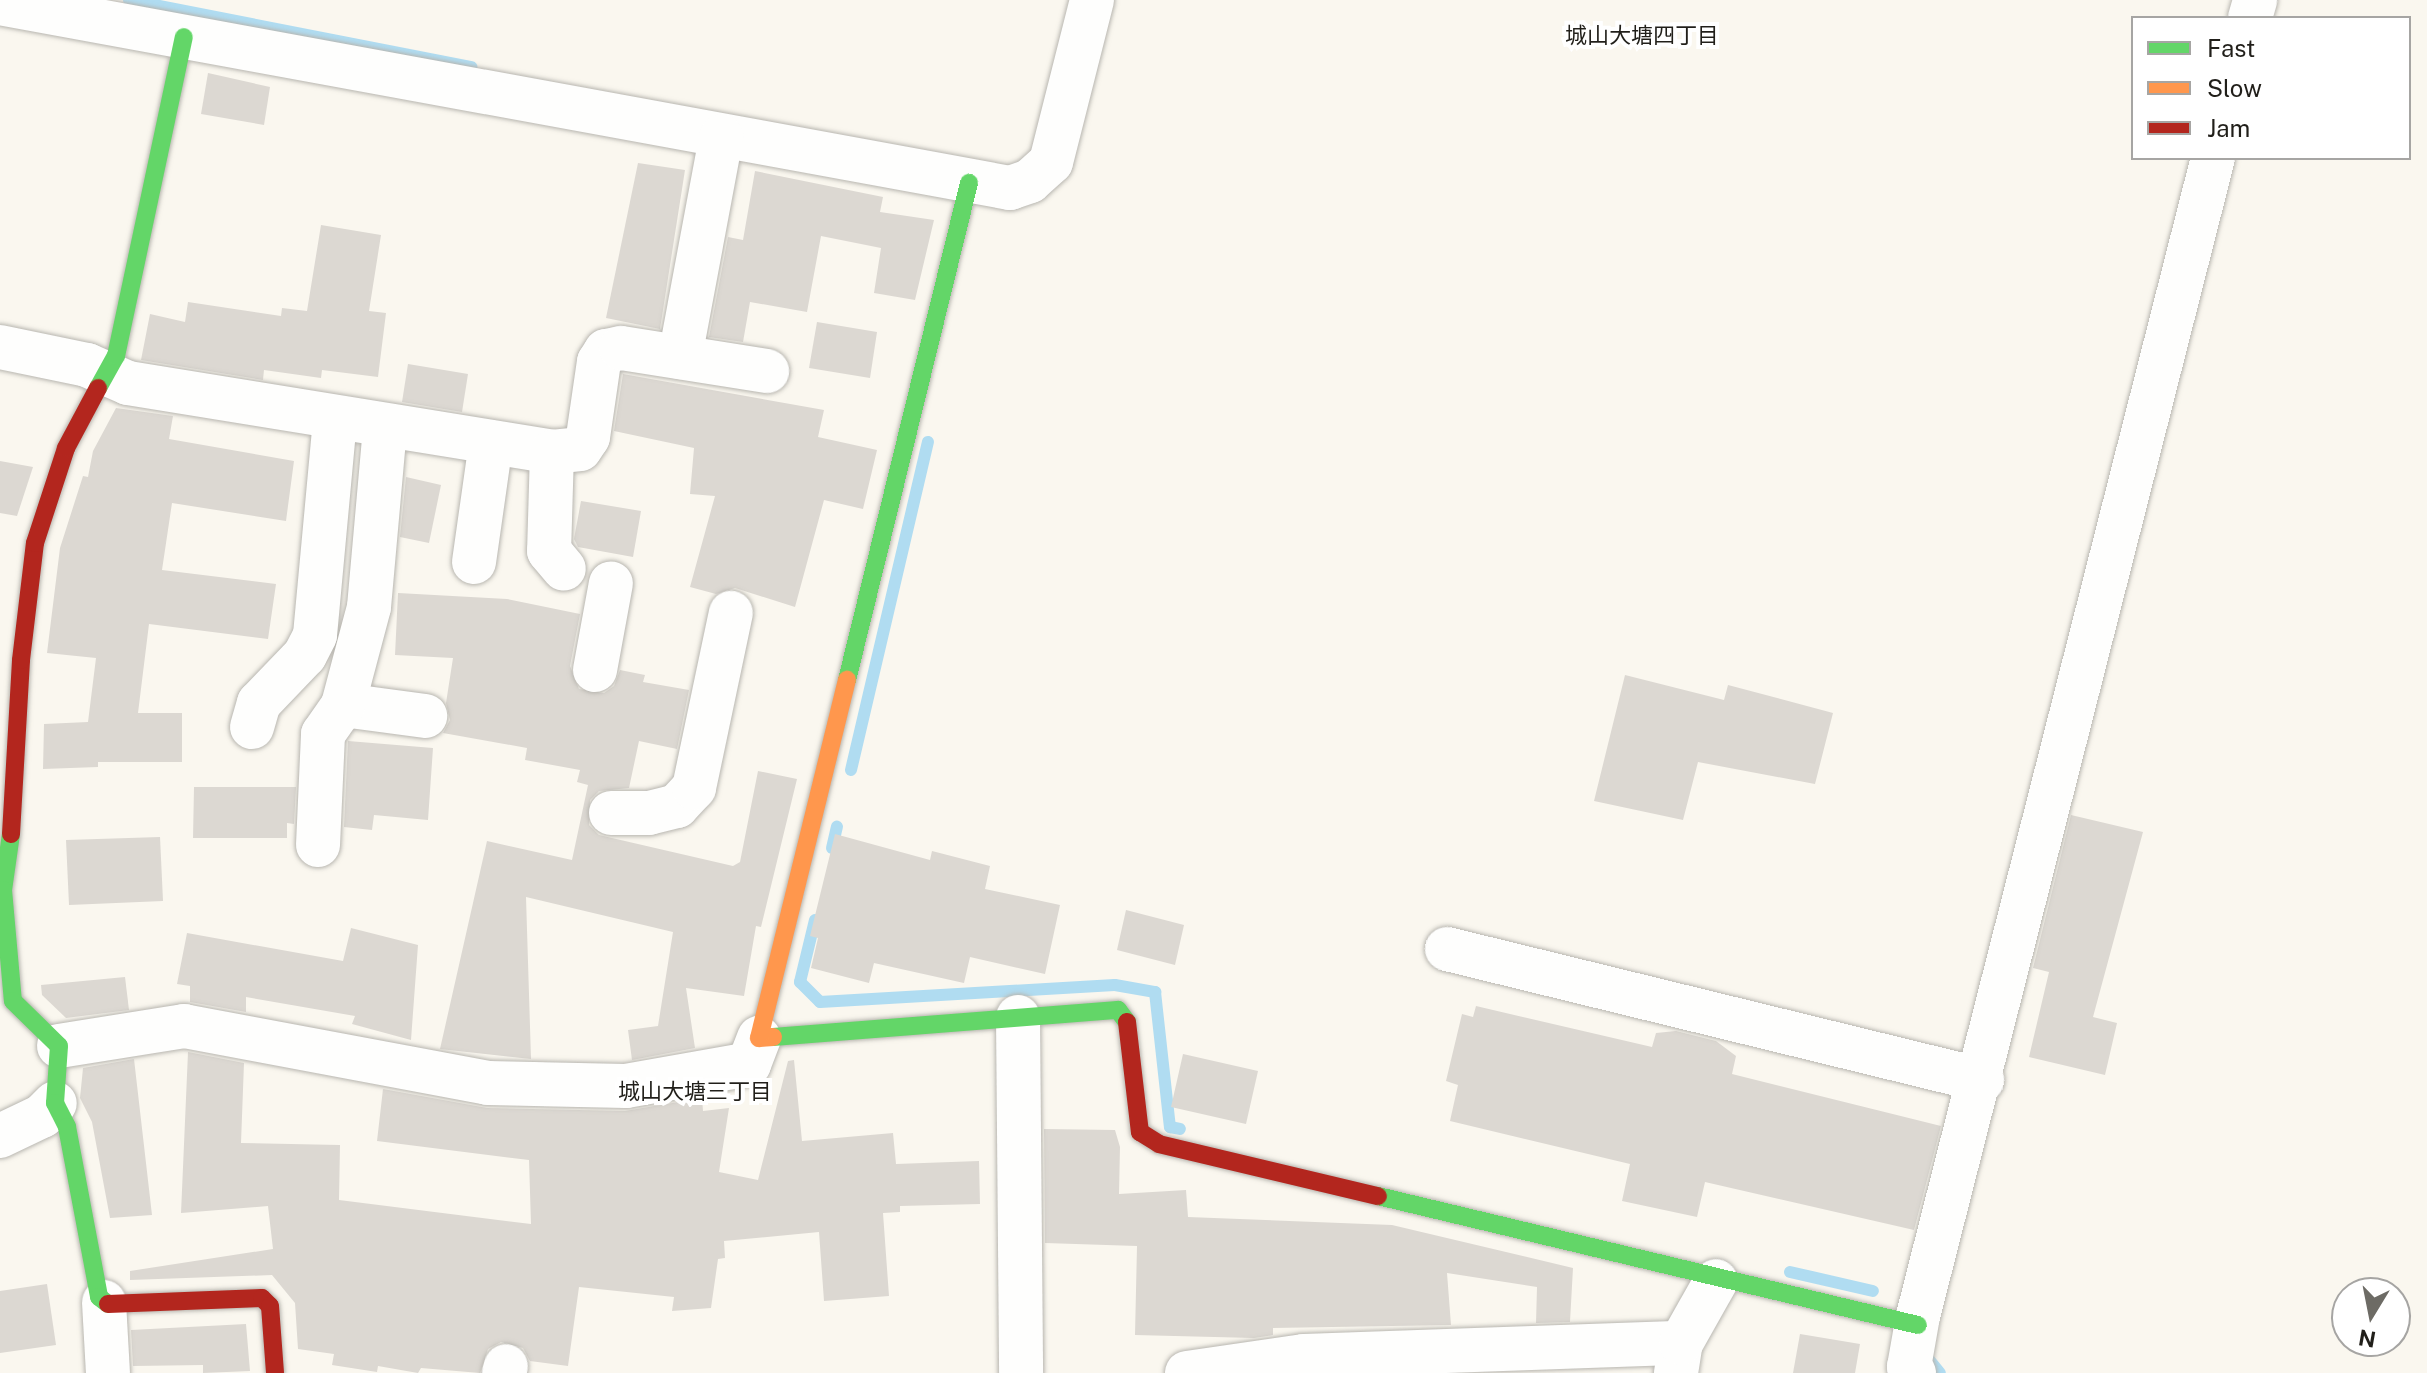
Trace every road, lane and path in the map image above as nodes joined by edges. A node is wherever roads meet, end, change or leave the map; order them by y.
1 (1092, 0) edge
2 (0, 3) edge
3 (184, 37) junction
4 (721, 137) junction
5 (2212, 160) edge
6 (969, 183) junction
7 (0, 347) edge
8 (680, 357) junction
9 (767, 371) dead end
10 (108, 377) junction
11 (335, 419) junction
12 (385, 427) junction
13 (491, 442) junction
14 (552, 452) junction
15 (474, 562) dead end
16 (564, 569) dead end
17 (611, 583) dead end
18 (731, 613) dead end
19 (595, 670) dead end
20 (9, 697) edge
21 (343, 705) junction
22 (425, 716) dead end
23 (252, 727) dead end
24 (611, 813) dead end
25 (318, 845) dead end
26 (1447, 949) dead end
27 (1018, 1017) junction
28 (759, 1038) junction
29 (59, 1046) junction
30 (1982, 1080) junction
31 (55, 1103) junction
32 (0, 1136) edge
33 (1716, 1281) junction
34 (104, 1302) junction
35 (1918, 1325) junction
36 (1679, 1358) edge
37 (108, 1373) edge
38 (275, 1373) edge
39 (1021, 1373) edge
40 (1187, 1373) edge
41 (1914, 1373) edge

1 - 6 street
2 - 3 street
3 - 4 street
3 - 10 street
4 - 6 street
4 - 8 street
5 - 30 street
6 - 28 street
7 - 10 street
8 - 9 street
8 - 14 street
10 - 11 street
10 - 20 street
11 - 12 street
11 - 23 street
12 - 13 street
12 - 21 street
13 - 14 street
13 - 15 street
14 - 16 street
17 - 19 street
18 - 24 street
20 - 29 street
21 - 22 street
21 - 25 street
26 - 30 street
27 - 28 street
27 - 33 street
27 - 39 street
28 - 29 street
29 - 31 street
30 - 35 street
31 - 32 street
31 - 34 street
33 - 35 street
33 - 36 street
34 - 37 street
34 - 38 street
35 - 41 street
36 - 40 street

